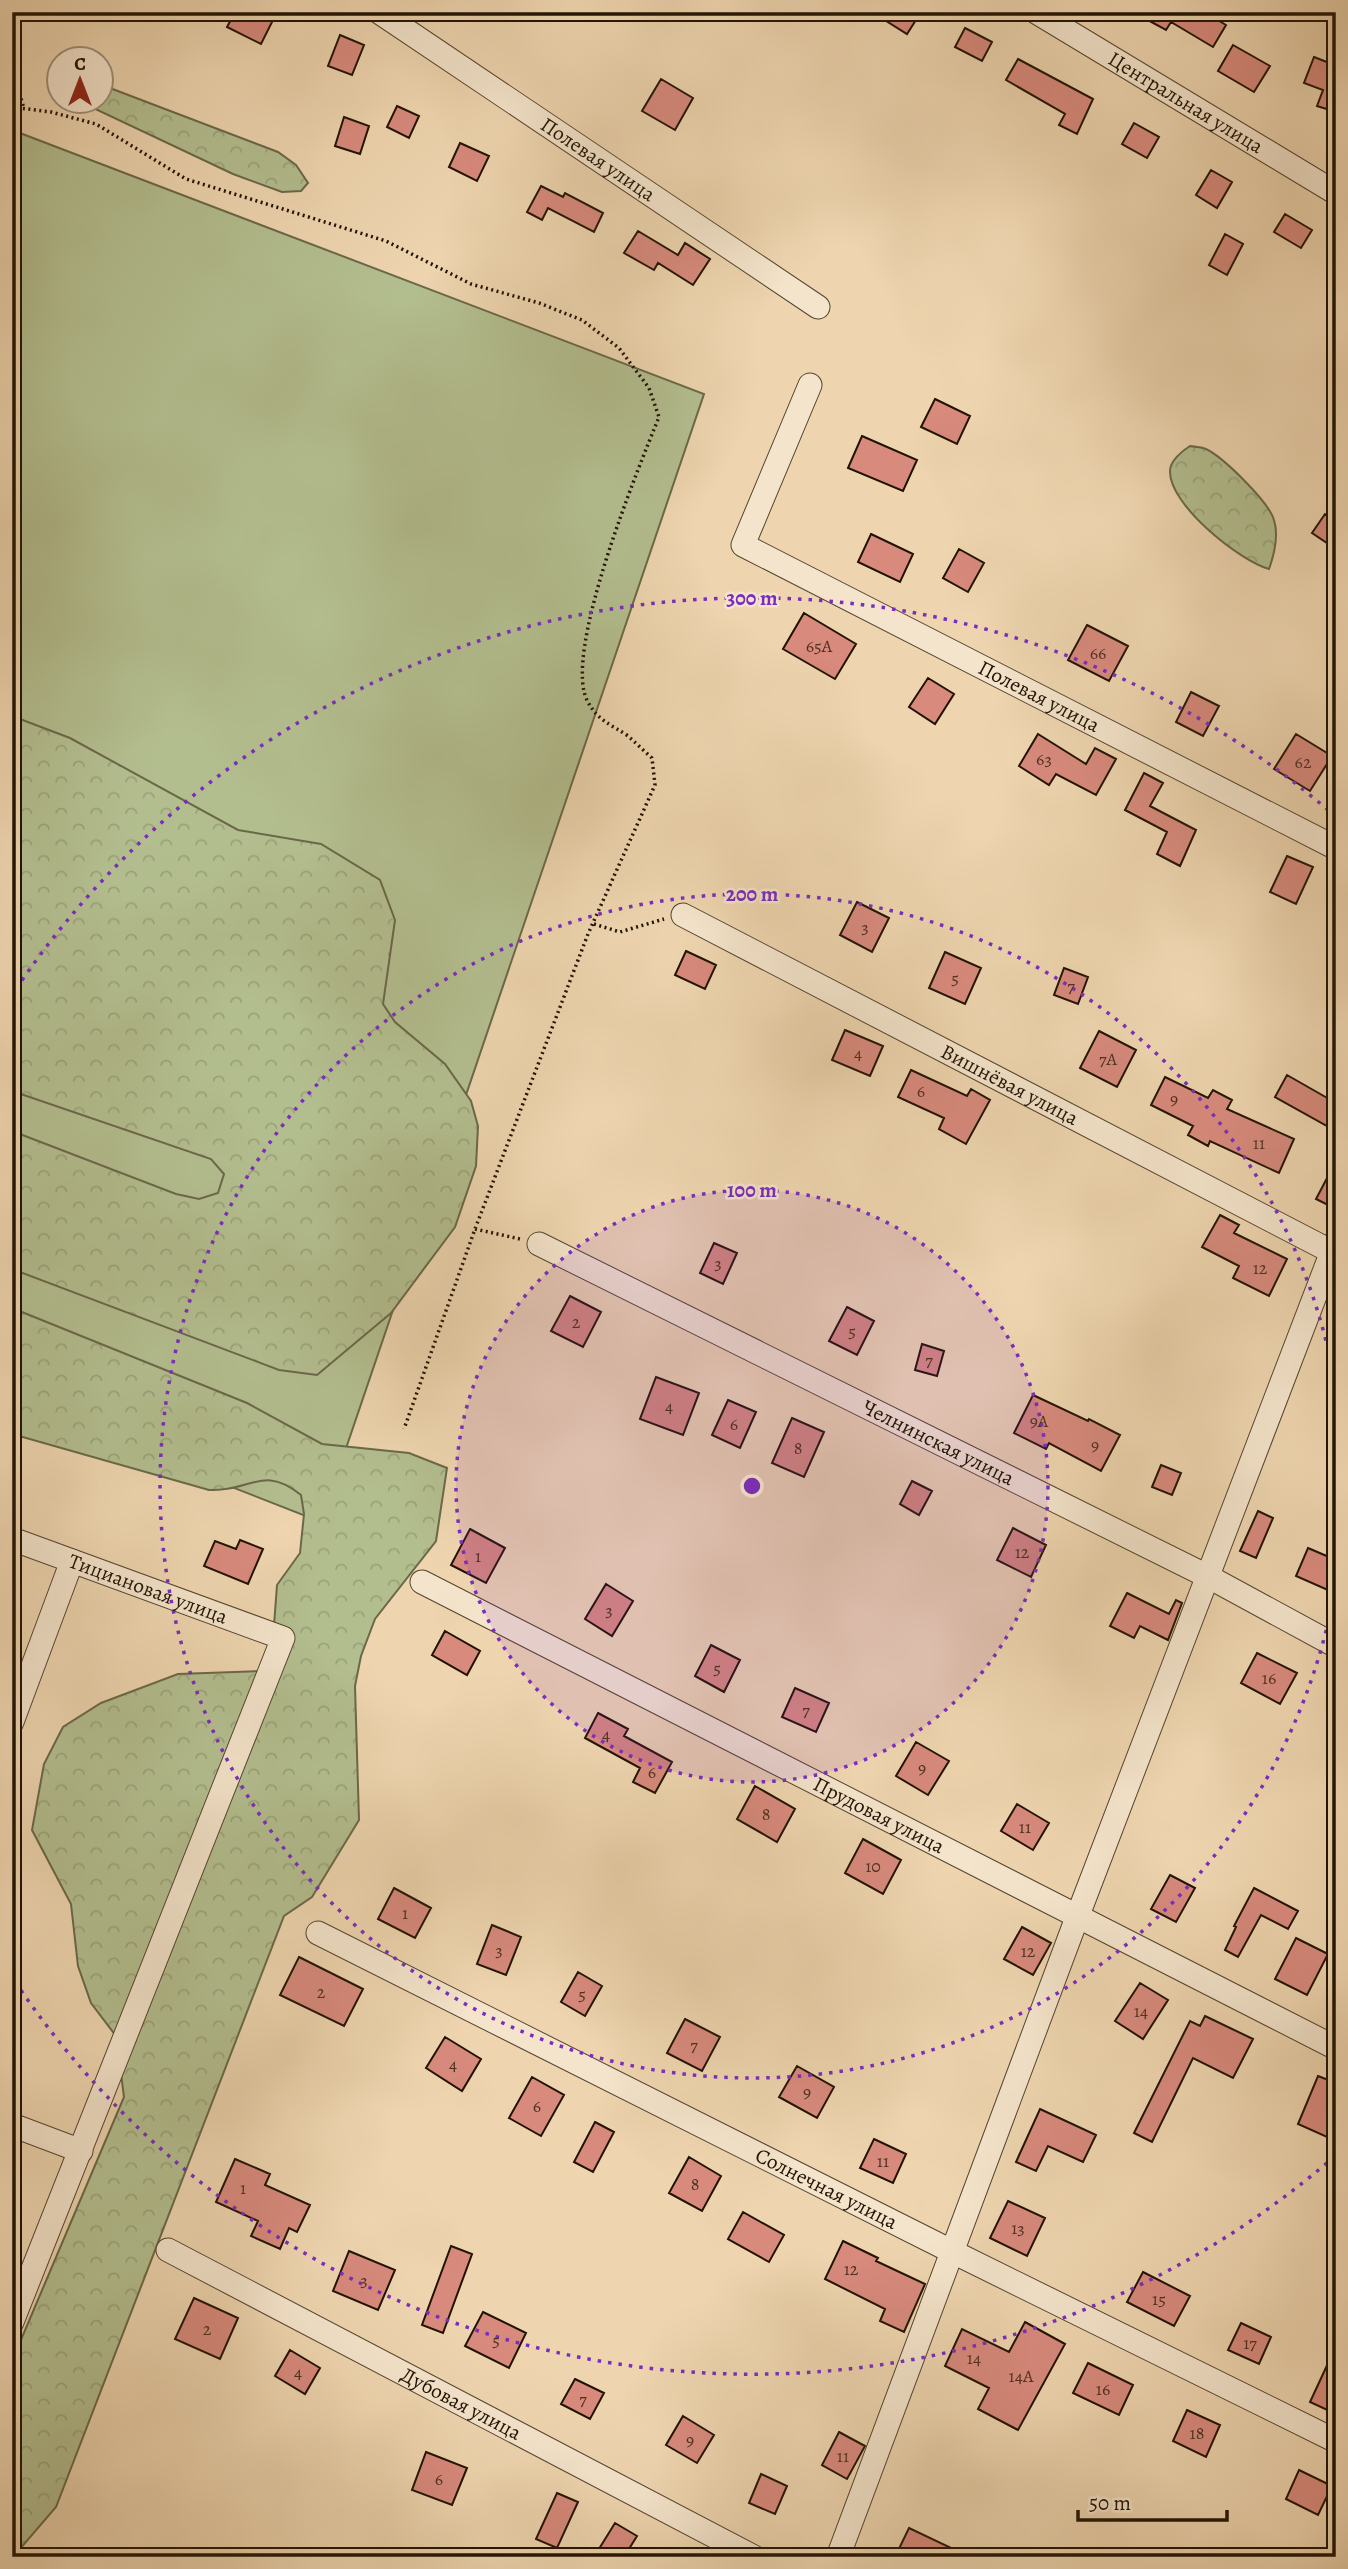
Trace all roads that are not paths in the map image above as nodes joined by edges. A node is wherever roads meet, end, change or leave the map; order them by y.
1 (379, 12) edge
2 (1035, 12) edge
3 (1336, 193) edge
4 (818, 307) dead end
5 (810, 386) dead end
6 (1336, 848) edge
7 (683, 915) road end
8 (539, 1244) road end
9 (1334, 1249) edge
10 (12, 1539) edge
11 (72, 1561) junction
12 (1209, 1577) junction
13 (422, 1582) dead end
14 (1336, 1646) edge
15 (12, 1722) edge
16 (1078, 1915) junction
17 (318, 1933) dead end
18 (1336, 2048) edge
19 (12, 2125) edge
20 (81, 2151) junction
21 (168, 2250) dead end
22 (951, 2251) junction
23 (12, 2322) edge
24 (1336, 2441) edge
25 (754, 2557) edge
26 (838, 2557) edge

1 - 4 street, Полевая улица
2 - 3 street, Центральная улица
5 - 6 street, Полевая улица
7 - 9 street, Вишнёвая улица
8 - 12 street, Челнинская улица
9 - 12 street
10 - 11 street, Тициановая улица
11 - 15 street
11 - 20 street, Тициановая улица
12 - 14 street, Челнинская улица
12 - 16 street
13 - 16 street, Прудовая улица
16 - 18 street, Прудовая улица
16 - 22 street
17 - 22 street, Солнечная улица
19 - 20 street
20 - 23 street
21 - 25 street, Дубовая улица
22 - 24 street, Солнечная улица
22 - 26 street

